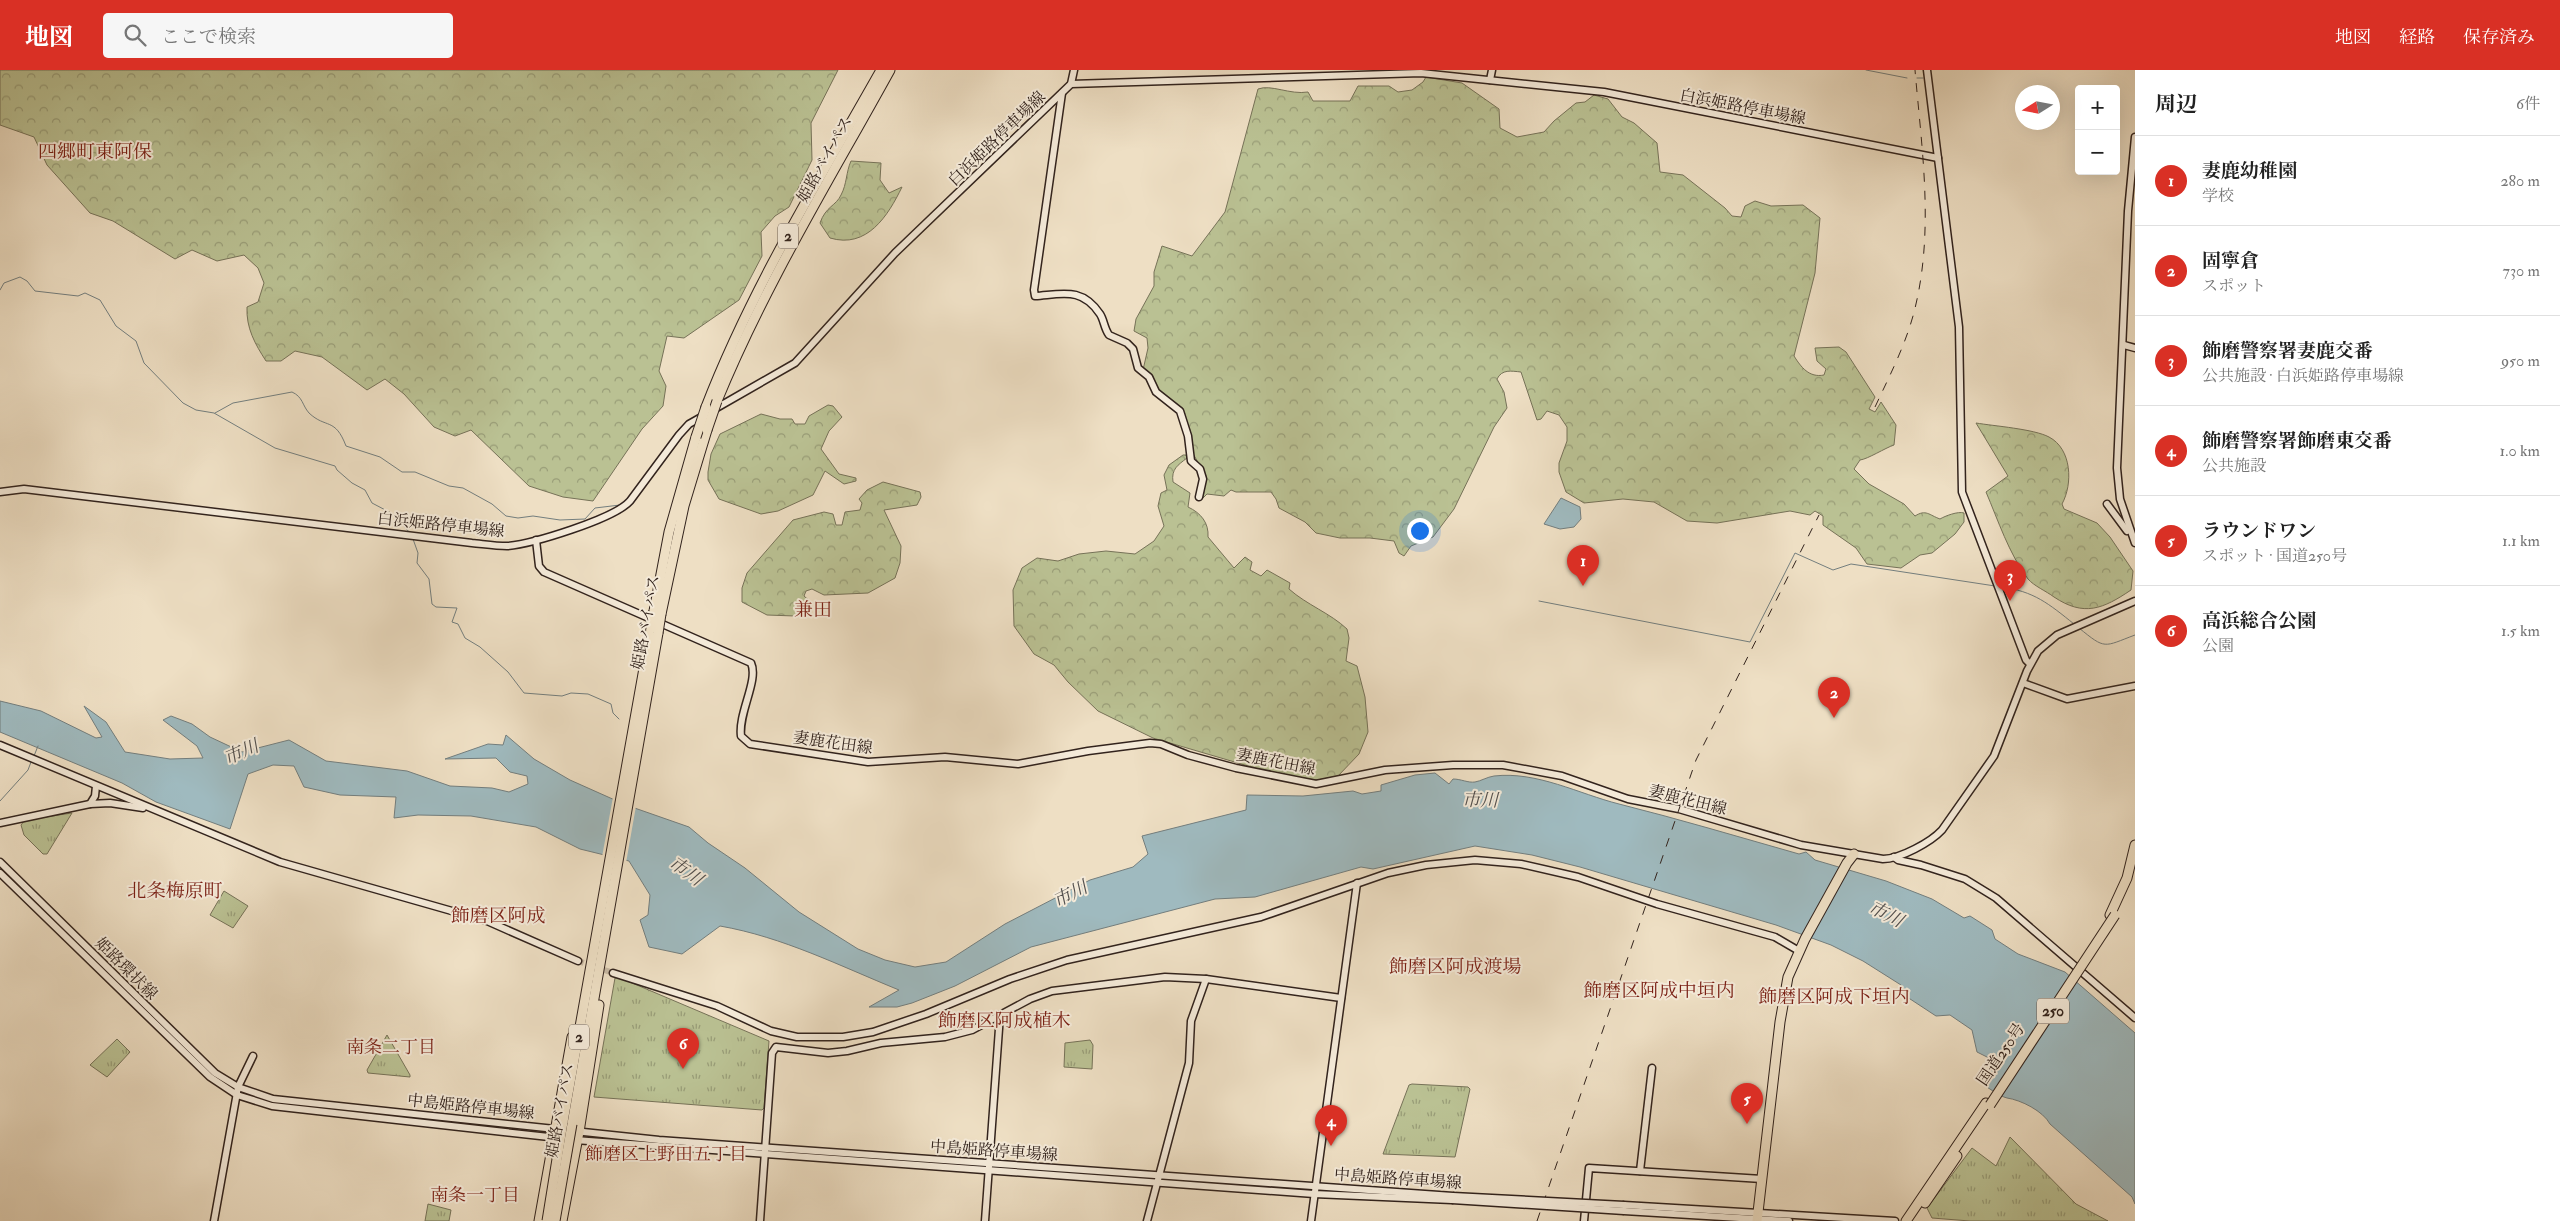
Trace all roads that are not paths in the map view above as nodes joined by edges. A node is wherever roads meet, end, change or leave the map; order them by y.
1 (881, 70) edge
2 (890, 70) edge
3 (1074, 70) edge
4 (1492, 70) edge
5 (1927, 70) edge
6 (1415, 71) edge
7 (1291, 73) edge
8 (1490, 80) junction
9 (1071, 84) junction
10 (1062, 92) junction
11 (2135, 137) edge
12 (2134, 148) edge
13 (1938, 158) junction
14 (2124, 345) junction
15 (2135, 348) edge
16 (0, 492) edge
17 (1199, 497) dead end
18 (2120, 499) junction
19 (674, 531) junction
20 (2131, 536) junction
21 (536, 540) junction
22 (2135, 543) edge
23 (2135, 601) edge
24 (2030, 664) junction
25 (2023, 683) junction
26 (2135, 686) edge
27 (0, 745) edge
28 (96, 786) junction
29 (625, 797) junction
30 (90, 804) junction
31 (156, 811) junction
32 (0, 823) edge
33 (2135, 845) edge
34 (1854, 854) junction
35 (1894, 857) junction
36 (0, 862) edge
37 (2135, 871) edge
38 (0, 872) edge
39 (1356, 882) junction
40 (2112, 915) junction
41 (1799, 951) junction
42 (597, 952) junction
43 (578, 961) tunnel mouth
44 (613, 974) tunnel mouth
45 (1206, 979) junction
46 (605, 997) dead end
47 (1341, 998) junction
48 (1000, 1015) junction
49 (2135, 1018) edge
50 (596, 1023) junction
51 (253, 1056) dead end
52 (1652, 1068) dead end
53 (238, 1087) junction
54 (236, 1095) junction
55 (1988, 1104) junction
56 (568, 1123) junction
57 (555, 1133) junction
58 (578, 1136) junction
59 (765, 1150) junction
60 (989, 1167) junction
61 (1640, 1171) junction
62 (1762, 1179) junction
63 (1157, 1180) junction
64 (1315, 1186) junction
65 (1314, 1194) junction
66 (1452, 1198) junction
67 (1758, 1218) edge
68 (214, 1221) edge
69 (539, 1221) edge
70 (547, 1221) edge
71 (555, 1221) edge
72 (562, 1221) edge
73 (760, 1221) edge
74 (985, 1221) edge
75 (1147, 1221) edge
76 (1311, 1221) edge
77 (1584, 1221) edge
78 (1789, 1221) edge
79 (1895, 1221) edge
80 (1906, 1221) edge
81 (1913, 1221) edge

1 - 19 highway, 姫路バイパス / 2, bridge
2 - 19 highway, 姫路バイパス / 2, bridge
3 - 9 main road
4 - 8 main road
5 - 13 main road
6 - 7 main road, 白浜姫路停車場線
6 - 8 main road, 白浜姫路停車場線
7 - 9 main road, 白浜姫路停車場線
8 - 13 main road, 白浜姫路停車場線
9 - 10 main road, 白浜姫路停車場線
10 - 17 main road
10 - 21 main road, 白浜姫路停車場線
11 - 12 main road
12 - 14 main road
13 - 24 main road
14 - 15 main road
14 - 18 main road
16 - 21 main road, 白浜姫路停車場線
18 - 20 main road
18 - 20 main road
19 - 29 highway, 姫路バイパス / 2, bridge
20 - 22 main road
21 - 34 main road, 妻鹿花田線
23 - 24 main road
24 - 25 main road, 妻鹿花田線
25 - 26 main road
25 - 35 main road, 妻鹿花田線
27 - 28 main road
28 - 30 main road
28 - 31 main road
29 - 42 highway, 姫路バイパス / 2
29 - 42 highway, 姫路バイパス / 2
30 - 31 main road
30 - 32 main road
31 - 43 main road
33 - 40 highway, 国道250号 / 250
34 - 35 main road, 妻鹿花田線
34 - 41 highway
35 - 49 main road
36 - 53 main road, 姫路環状線
37 - 40 highway, 国道250号 / 250
38 - 54 main road, 姫路環状線
39 - 41 main road
39 - 44 main road
39 - 47 main road
40 - 55 highway, 国道250号 / 250
41 - 62 highway
42 - 50 highway
42 - 56 highway, 姫路バイパス / 2
42 - 57 highway
45 - 47 main road
45 - 48 main road
45 - 63 main road
46 - 50 highway
47 - 64 main road
48 - 59 main road
48 - 60 main road
50 - 58 highway
51 - 53 main road
52 - 61 main road
53 - 54 main road
53 - 57 main road, 中島姫路停車場線
54 - 57 main road, 中島姫路停車場線
54 - 68 main road
55 - 80 highway, 国道250号 / 250
55 - 81 highway, 国道250号 / 250
56 - 70 highway, 姫路バイパス / 2, bridge
56 - 71 highway, 姫路バイパス / 2, bridge
57 - 58 main road, 中島姫路停車場線
57 - 69 highway
58 - 59 main road, 中島姫路停車場線
58 - 72 highway
59 - 60 main road, 中島姫路停車場線
59 - 73 main road
60 - 63 main road, 中島姫路停車場線
60 - 74 main road
61 - 62 main road
61 - 77 main road
62 - 67 highway
63 - 64 main road, 中島姫路停車場線
63 - 65 main road, 中島姫路停車場線
63 - 75 main road
64 - 65 main road
64 - 66 main road, 中島姫路停車場線
65 - 66 main road, 中島姫路停車場線
65 - 76 main road
66 - 67 main road, 中島姫路停車場線, bridge
67 - 78 main road
67 - 79 main road

